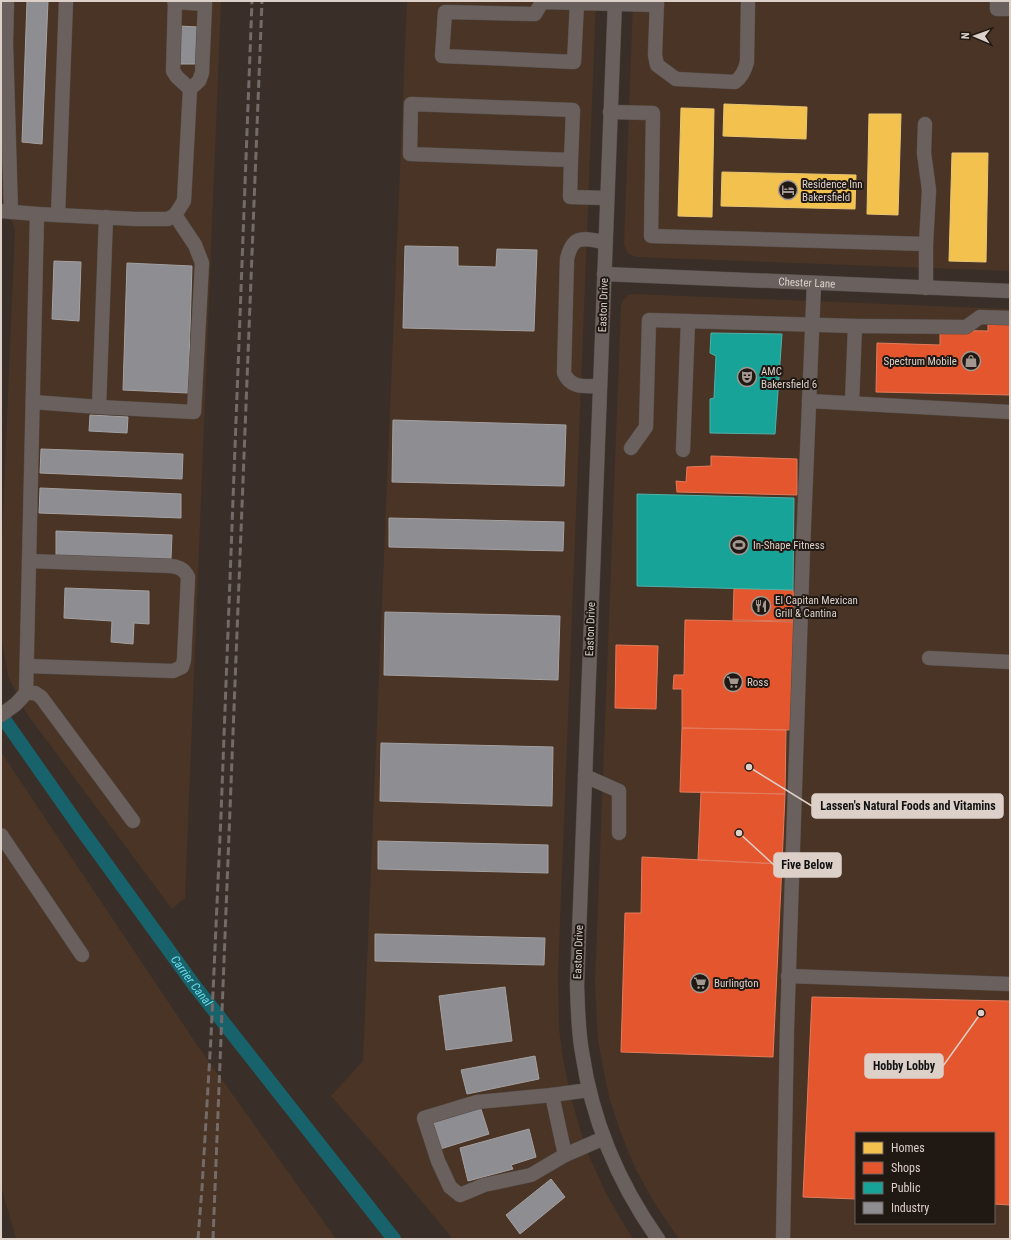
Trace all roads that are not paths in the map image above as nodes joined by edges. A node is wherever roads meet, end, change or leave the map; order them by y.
1 (7, 1) edge
2 (66, 1) edge
3 (748, 1) edge
4 (997, 1) edge
5 (175, 2) edge
6 (206, 2) edge
7 (576, 3) junction
8 (615, 3) edge
9 (657, 3) edge
10 (1010, 9) edge
11 (190, 89) junction
12 (610, 112) junction
13 (925, 124) dead end
14 (571, 160) junction
15 (607, 198) junction
16 (6, 212) edge
17 (37, 214) junction
18 (58, 215) junction
19 (175, 215) junction
20 (106, 217) junction
21 (605, 242) junction
22 (926, 244) junction
23 (604, 274) junction
24 (814, 283) junction
25 (926, 288) junction
26 (1010, 291) edge
27 (1010, 318) edge
28 (688, 321) junction
29 (812, 324) junction
30 (855, 326) junction
31 (600, 386) junction
32 (809, 401) junction
33 (33, 402) junction
34 (852, 403) junction
35 (99, 407) junction
36 (1010, 412) edge
37 (631, 448) dead end
38 (683, 450) dead end
39 (29, 561) junction
40 (929, 658) dead end
41 (1010, 662) edge
42 (26, 666) junction
43 (26, 693) junction
44 (1, 715) edge
45 (585, 776) junction
46 (133, 821) dead end
47 (619, 833) dead end
48 (1, 835) edge
49 (82, 955) dead end
50 (788, 976) junction
51 (1010, 984) edge
52 (589, 1090) junction
53 (552, 1095) junction
54 (604, 1138) junction
55 (565, 1155) junction
56 (658, 1239) edge
57 (782, 1239) edge

1 - 16 street
2 - 18 street
3 - 9 street
4 - 10 street
5 - 6 street
5 - 11 street
6 - 11 street
7 - 7 street
7 - 8 street
8 - 9 street
8 - 12 street, Easton Drive
11 - 19 street
12 - 15 street, Easton Drive
12 - 22 street
13 - 22 street
14 - 14 street
14 - 15 street
15 - 21 street, Easton Drive
16 - 17 street
17 - 18 street
17 - 33 street
18 - 20 street
19 - 20 street
19 - 35 street
20 - 35 street
21 - 23 street, Easton Drive
21 - 31 street
22 - 25 street
23 - 24 street, Chester Lane
23 - 31 street, Easton Drive
24 - 25 street, Chester Lane
24 - 29 street
25 - 26 street, Chester Lane
27 - 30 street
28 - 29 street
28 - 37 street
28 - 38 street
29 - 30 street
29 - 32 street
30 - 34 street
31 - 45 street, Easton Drive
32 - 34 street
32 - 50 street
33 - 35 street
33 - 39 street
34 - 36 street
39 - 42 street
39 - 42 street
40 - 41 street
42 - 43 street
43 - 44 street
43 - 46 street
45 - 47 street
45 - 52 street, Easton Drive
48 - 49 street
50 - 51 street
50 - 57 street
52 - 53 street
52 - 54 street, Easton Drive
53 - 55 street
53 - 55 street
54 - 55 street
54 - 56 street, Easton Drive

